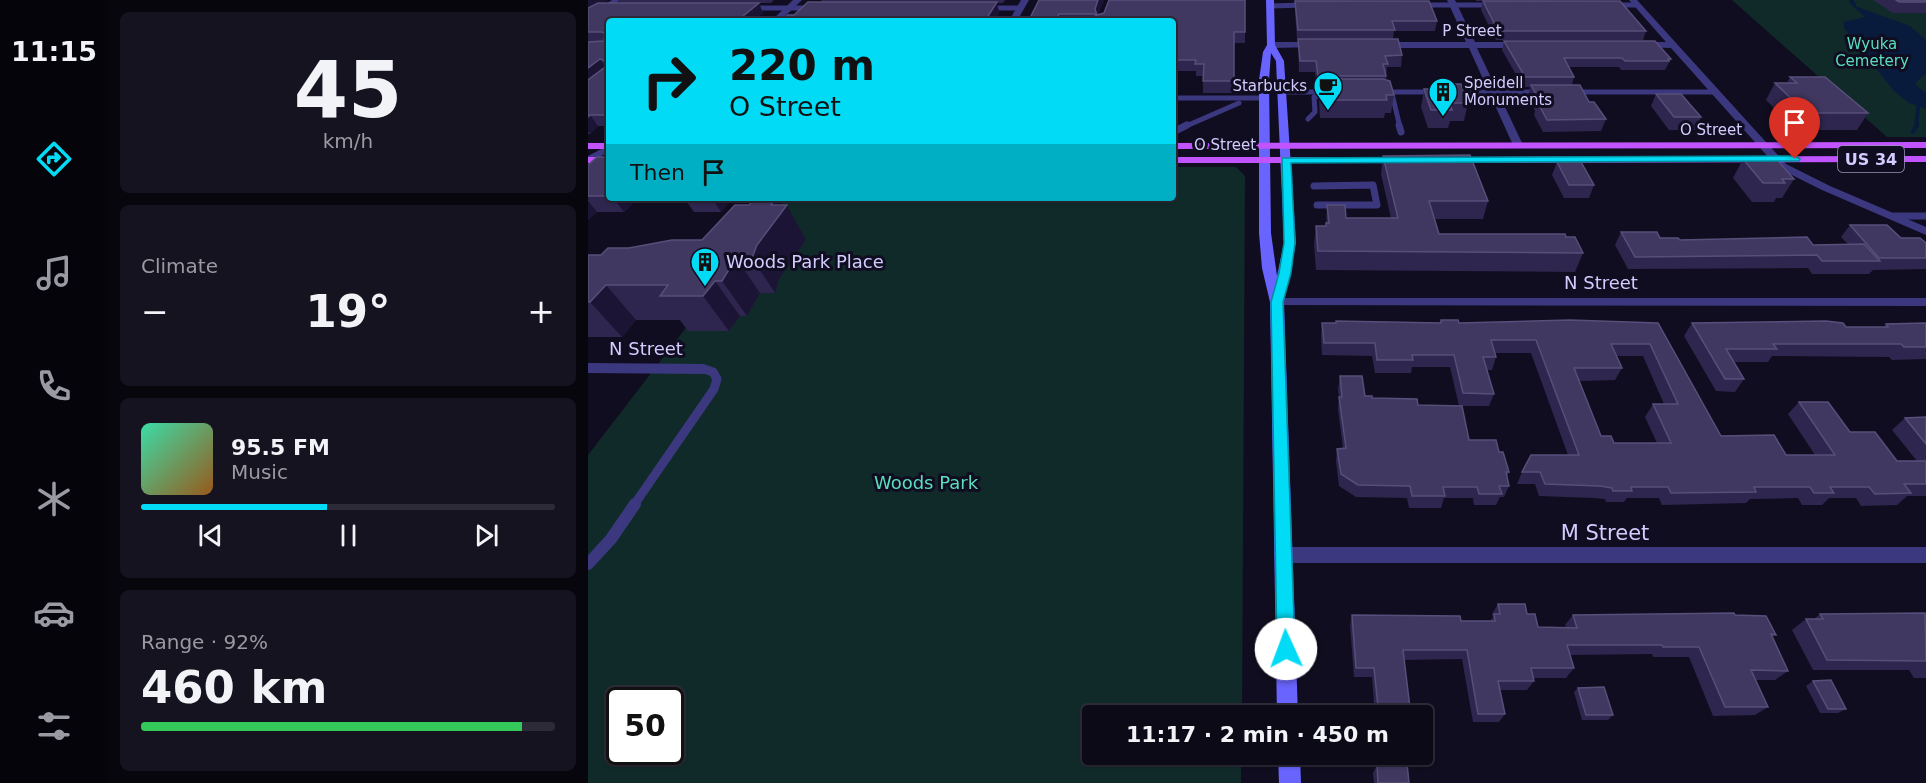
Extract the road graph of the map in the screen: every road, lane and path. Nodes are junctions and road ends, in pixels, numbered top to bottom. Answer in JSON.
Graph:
{"nodes":[{"id":1,"x":798,"y":0,"type":"edge"},
{"id":2,"x":1024,"y":0,"type":"edge"},
{"id":3,"x":1270,"y":3,"type":"edge"},
{"id":4,"x":1453,"y":3,"type":"edge"},
{"id":5,"x":1635,"y":3,"type":"edge"},
{"id":6,"x":617,"y":4,"type":"edge"},
{"id":7,"x":1317,"y":5,"type":"edge"},
{"id":8,"x":1407,"y":5,"type":"edge"},
{"id":9,"x":1501,"y":5,"type":"edge"},
{"id":10,"x":1602,"y":5,"type":"edge"},
{"id":11,"x":741,"y":8,"type":"edge"},
{"id":12,"x":789,"y":8,"type":"junction"},
{"id":13,"x":814,"y":8,"type":"edge"},
{"id":14,"x":985,"y":8,"type":"edge"},
{"id":15,"x":1020,"y":8,"type":"junction"},
{"id":16,"x":588,"y":18,"type":"edge"},
{"id":17,"x":778,"y":18,"type":"edge"},
{"id":18,"x":1015,"y":18,"type":"edge"},
{"id":19,"x":1271,"y":45,"type":"junction"},
{"id":20,"x":1328,"y":45,"type":"edge"},
{"id":21,"x":1363,"y":45,"type":"edge"},
{"id":22,"x":1472,"y":45,"type":"junction"},
{"id":23,"x":1533,"y":45,"type":"edge"},
{"id":24,"x":1635,"y":45,"type":"edge"},
{"id":25,"x":1673,"y":45,"type":"junction"},
{"id":26,"x":1283,"y":92,"type":"junction"},
{"id":27,"x":1494,"y":92,"type":"junction"},
{"id":28,"x":1551,"y":92,"type":"edge"},
{"id":29,"x":1562,"y":92,"type":"edge"},
{"id":30,"x":1716,"y":92,"type":"junction"},
{"id":31,"x":1176,"y":98,"type":"edge"},
{"id":32,"x":1264,"y":98,"type":"junction"},
{"id":33,"x":1239,"y":103,"type":"dead end"},
{"id":34,"x":1308,"y":119,"type":"dead end"},
{"id":35,"x":1177,"y":130,"type":"dead end"},
{"id":36,"x":1401,"y":132,"type":"dead end"},
{"id":37,"x":1518,"y":145,"type":"junction"},
{"id":38,"x":1762,"y":145,"type":"junction"},
{"id":39,"x":1926,"y":145,"type":"edge"},
{"id":40,"x":588,"y":146,"type":"edge"},
{"id":41,"x":1176,"y":146,"type":"edge"},
{"id":42,"x":1264,"y":146,"type":"junction"},
{"id":43,"x":1285,"y":146,"type":"junction"},
{"id":44,"x":606,"y":147,"type":"edge"},
{"id":45,"x":606,"y":149,"type":"edge"},
{"id":46,"x":1775,"y":159,"type":"junction"},
{"id":47,"x":1815,"y":159,"type":"junction"},
{"id":48,"x":1926,"y":159,"type":"edge"},
{"id":49,"x":588,"y":160,"type":"edge"},
{"id":50,"x":606,"y":160,"type":"edge"},
{"id":51,"x":1176,"y":160,"type":"edge"},
{"id":52,"x":1265,"y":160,"type":"junction"},
{"id":53,"x":1286,"y":160,"type":"junction"},
{"id":54,"x":1411,"y":160,"type":"edge"},
{"id":55,"x":1445,"y":160,"type":"edge"},
{"id":56,"x":606,"y":162,"type":"edge"},
{"id":57,"x":593,"y":172,"type":"edge"},
{"id":58,"x":1314,"y":186,"type":"dead end"},
{"id":59,"x":1317,"y":205,"type":"dead end"},
{"id":60,"x":1894,"y":216,"type":"junction"},
{"id":61,"x":1926,"y":216,"type":"edge"},
{"id":62,"x":1926,"y":231,"type":"edge"},
{"id":63,"x":1277,"y":302,"type":"junction"},
{"id":64,"x":1926,"y":302,"type":"edge"},
{"id":65,"x":588,"y":368,"type":"edge"},
{"id":66,"x":704,"y":369,"type":"joint"},
{"id":67,"x":1284,"y":555,"type":"junction"},
{"id":68,"x":1926,"y":555,"type":"edge"},
{"id":69,"x":588,"y":564,"type":"edge"},
{"id":70,"x":1288,"y":705,"type":"edge"},
{"id":71,"x":1289,"y":765,"type":"edge"},
{"id":72,"x":1290,"y":783,"type":"edge"}],
"edges":[{"from":1,"to":12,"type":"street"},
{"from":2,"to":15,"type":"street"},
{"from":3,"to":7,"type":"lane"},
{"from":3,"to":19,"type":"main road"},
{"from":4,"to":8,"type":"lane"},
{"from":4,"to":9,"type":"lane"},
{"from":4,"to":22,"type":"street"},
{"from":5,"to":10,"type":"lane"},
{"from":5,"to":25,"type":"street"},
{"from":6,"to":16,"type":"street"},
{"from":11,"to":12,"type":"lane"},
{"from":12,"to":13,"type":"lane"},
{"from":12,"to":17,"type":"street"},
{"from":14,"to":15,"type":"lane"},
{"from":15,"to":18,"type":"street"},
{"from":19,"to":20,"type":"street"},
{"from":19,"to":26,"type":"main road"},
{"from":19,"to":32,"type":"main road"},
{"from":21,"to":22,"type":"street","name":"P Street"},
{"from":22,"to":23,"type":"street","name":"P Street"},
{"from":22,"to":27,"type":"street"},
{"from":24,"to":25,"type":"street"},
{"from":25,"to":30,"type":"street"},
{"from":26,"to":34,"type":"lane"},
{"from":26,"to":43,"type":"main road"},
{"from":27,"to":28,"type":"lane"},
{"from":27,"to":36,"type":"lane"},
{"from":27,"to":37,"type":"street"},
{"from":29,"to":30,"type":"lane"},
{"from":30,"to":38,"type":"street"},
{"from":31,"to":32,"type":"lane"},
{"from":32,"to":42,"type":"main road"},
{"from":33,"to":35,"type":"lane"},
{"from":37,"to":38,"type":"main road","name":"O Street","number":"US 34"},
{"from":37,"to":43,"type":"main road","name":"O Street","number":"US 34"},
{"from":38,"to":39,"type":"main road","name":"O Street","number":"US 34"},
{"from":38,"to":46,"type":"street"},
{"from":40,"to":44,"type":"main road"},
{"from":41,"to":42,"type":"main road","name":"O Street","number":"US 34"},
{"from":42,"to":43,"type":"main road","name":"O Street","number":"US 34"},
{"from":42,"to":52,"type":"main road"},
{"from":43,"to":53,"type":"main road"},
{"from":45,"to":49,"type":"street"},
{"from":46,"to":47,"type":"main road","name":"O Street","number":"US 34"},
{"from":46,"to":55,"type":"main road","name":"O Street","number":"US 34"},
{"from":46,"to":60,"type":"street"},
{"from":47,"to":48,"type":"main road","name":"O Street","number":"US 34"},
{"from":47,"to":60,"type":"street"},
{"from":49,"to":50,"type":"main road"},
{"from":51,"to":52,"type":"main road","name":"O Street"},
{"from":52,"to":53,"type":"main road","name":"O Street"},
{"from":52,"to":63,"type":"main road"},
{"from":53,"to":54,"type":"main road","name":"O Street"},
{"from":53,"to":63,"type":"main road"},
{"from":56,"to":57,"type":"street"},
{"from":58,"to":59,"type":"lane"},
{"from":60,"to":61,"type":"lane"},
{"from":60,"to":62,"type":"street"},
{"from":63,"to":64,"type":"street","name":"N Street"},
{"from":63,"to":67,"type":"main road"},
{"from":65,"to":66,"type":"street","name":"N Street"},
{"from":66,"to":69,"type":"lane"},
{"from":67,"to":68,"type":"street","name":"M Street"},
{"from":67,"to":70,"type":"main road"},
{"from":71,"to":72,"type":"main road"}]}
